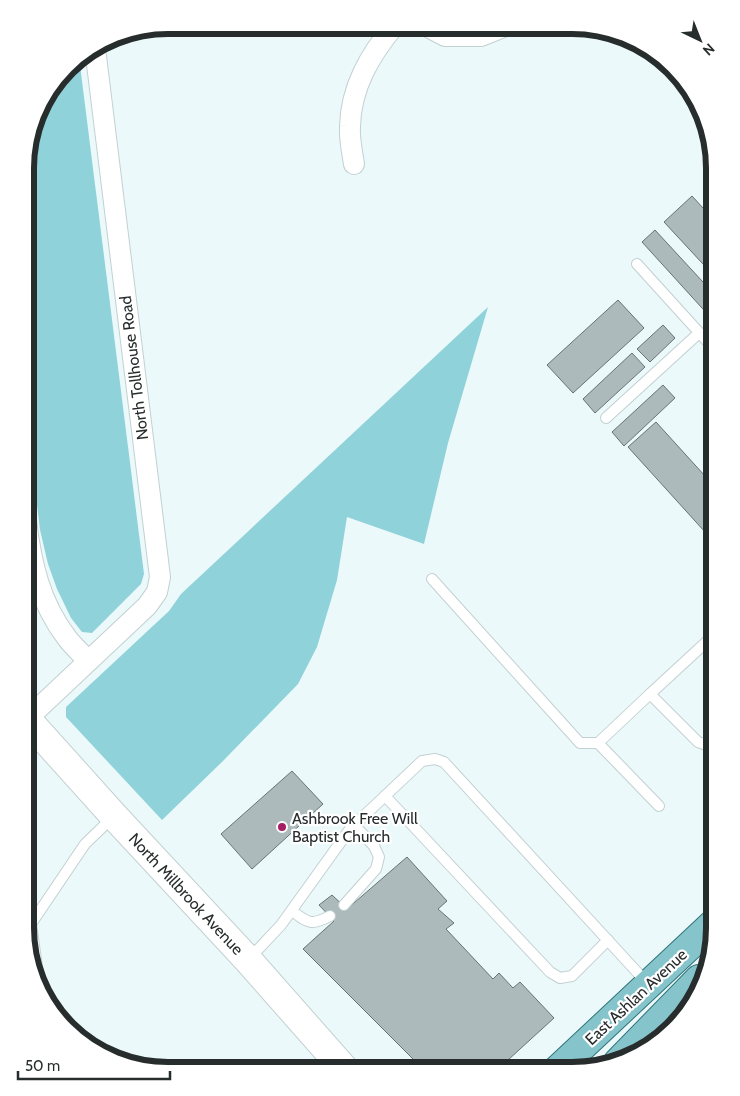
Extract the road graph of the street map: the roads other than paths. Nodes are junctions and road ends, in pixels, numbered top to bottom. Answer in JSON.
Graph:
{"nodes":[{"id":1,"x":389,"y":34,"type":"edge"},
{"id":2,"x":441,"y":34,"type":"edge"},
{"id":3,"x":486,"y":34,"type":"edge"},
{"id":4,"x":96,"y":55,"type":"edge"},
{"id":5,"x":354,"y":164,"type":"dead end"},
{"id":6,"x":637,"y":264,"type":"dead end"},
{"id":7,"x":699,"y":332,"type":"junction"},
{"id":8,"x":706,"y":340,"type":"edge"},
{"id":9,"x":606,"y":418,"type":"dead end"},
{"id":10,"x":34,"y":570,"type":"edge"},
{"id":11,"x":432,"y":579,"type":"dead end"},
{"id":12,"x":706,"y":642,"type":"edge"},
{"id":13,"x":88,"y":661,"type":"junction"},
{"id":14,"x":650,"y":694,"type":"junction"},
{"id":15,"x":34,"y":711,"type":"edge"},
{"id":16,"x":34,"y":727,"type":"edge"},
{"id":17,"x":598,"y":743,"type":"junction"},
{"id":18,"x":706,"y":745,"type":"edge"},
{"id":19,"x":385,"y":796,"type":"junction"},
{"id":20,"x":659,"y":806,"type":"dead end"},
{"id":21,"x":114,"y":816,"type":"junction"},
{"id":22,"x":354,"y":825,"type":"junction"},
{"id":23,"x":344,"y":905,"type":"dead end"},
{"id":24,"x":292,"y":912,"type":"junction"},
{"id":25,"x":330,"y":916,"type":"dead end"},
{"id":26,"x":34,"y":920,"type":"edge"},
{"id":27,"x":706,"y":930,"type":"edge"},
{"id":28,"x":608,"y":940,"type":"junction"},
{"id":29,"x":248,"y":960,"type":"junction"},
{"id":30,"x":649,"y":984,"type":"junction"},
{"id":31,"x":691,"y":989,"type":"edge"},
{"id":32,"x":633,"y":1047,"type":"edge"},
{"id":33,"x":339,"y":1062,"type":"edge"},
{"id":34,"x":566,"y":1062,"type":"edge"}],
"edges":[{"from":1,"to":5,"type":"street"},
{"from":2,"to":3,"type":"street"},
{"from":4,"to":13,"type":"street","name":"North Tollhouse Road"},
{"from":6,"to":7,"type":"lane"},
{"from":7,"to":8,"type":"lane"},
{"from":7,"to":9,"type":"lane"},
{"from":10,"to":13,"type":"street"},
{"from":11,"to":17,"type":"lane"},
{"from":12,"to":14,"type":"lane"},
{"from":13,"to":15,"type":"street","name":"North Tollhouse Road"},
{"from":14,"to":17,"type":"lane"},
{"from":14,"to":18,"type":"lane"},
{"from":16,"to":21,"type":"street","name":"North Millbrook Avenue"},
{"from":17,"to":20,"type":"lane"},
{"from":19,"to":22,"type":"lane"},
{"from":19,"to":28,"type":"lane"},
{"from":19,"to":28,"type":"lane"},
{"from":21,"to":26,"type":"lane"},
{"from":21,"to":29,"type":"street","name":"North Millbrook Avenue"},
{"from":22,"to":23,"type":"lane"},
{"from":22,"to":24,"type":"lane"},
{"from":24,"to":25,"type":"lane"},
{"from":24,"to":29,"type":"lane"},
{"from":27,"to":30,"type":"main road","name":"East Ashlan Avenue"},
{"from":28,"to":30,"type":"lane"},
{"from":29,"to":33,"type":"street","name":"North Millbrook Avenue"},
{"from":30,"to":34,"type":"main road","name":"East Ashlan Avenue"},
{"from":31,"to":32,"type":"main road","name":"East Ashlan Avenue"}]}
